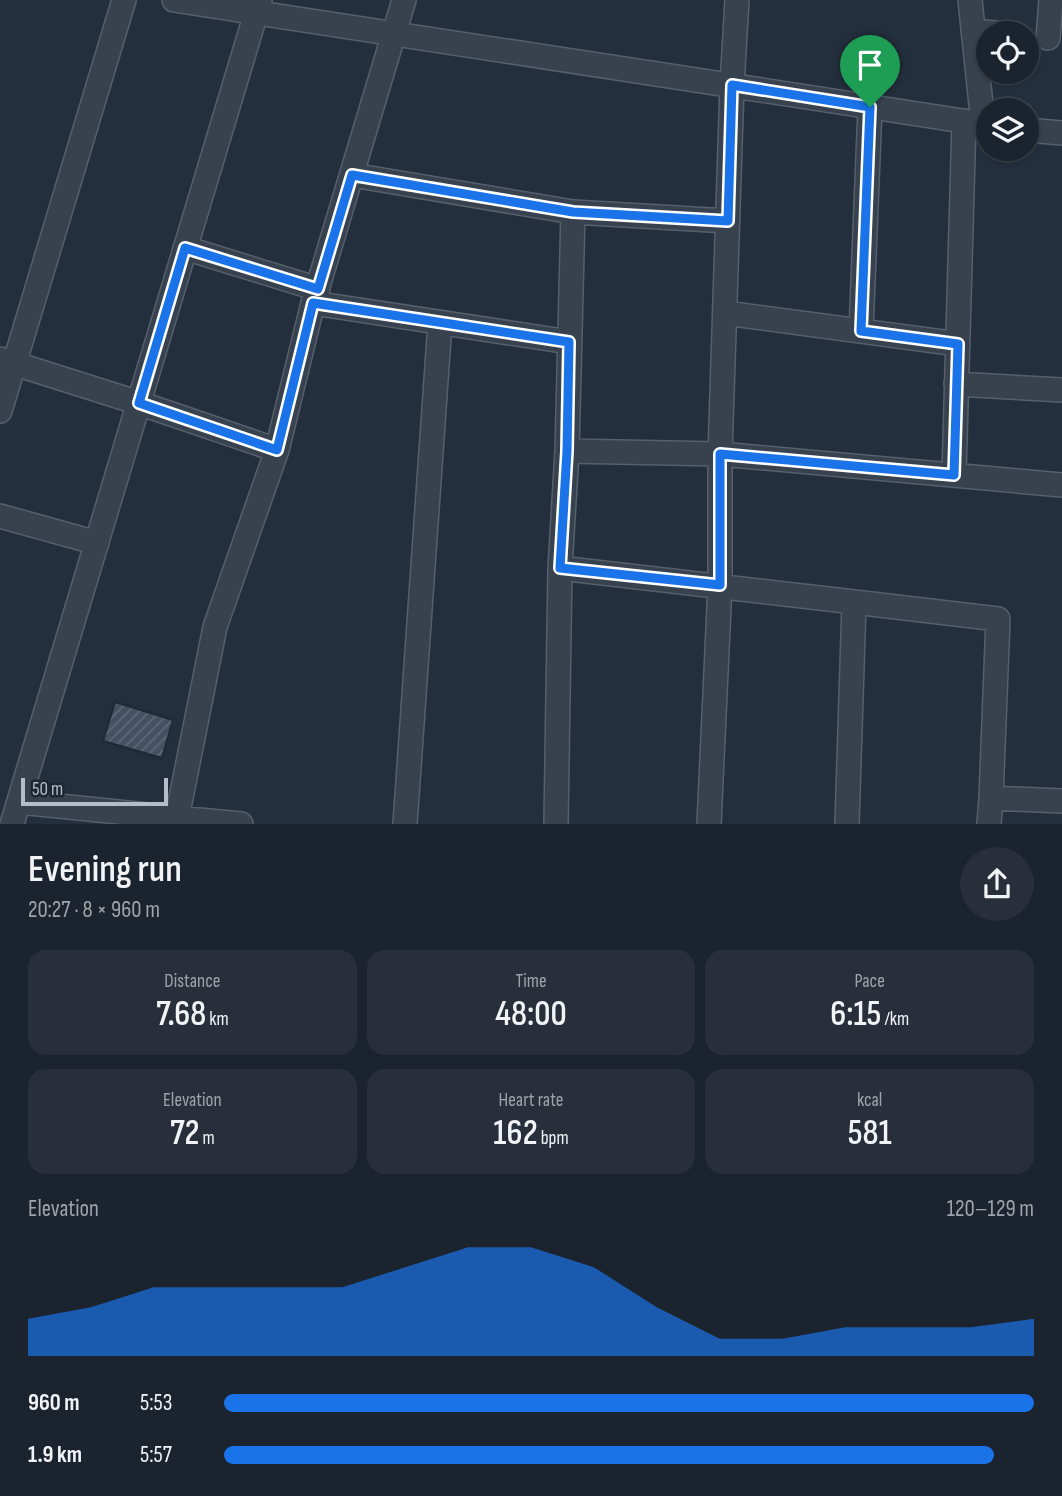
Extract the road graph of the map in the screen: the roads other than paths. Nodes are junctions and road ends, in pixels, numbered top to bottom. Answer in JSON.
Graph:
{"nodes":[{"id":1,"x":124,"y":0,"type":"edge"},
{"id":2,"x":174,"y":0,"type":"edge"},
{"id":3,"x":404,"y":0,"type":"edge"},
{"id":4,"x":970,"y":0,"type":"edge"},
{"id":5,"x":1051,"y":0,"type":"edge"},
{"id":6,"x":731,"y":3,"type":"edge"},
{"id":7,"x":258,"y":6,"type":"edge"},
{"id":8,"x":980,"y":21,"type":"edge"},
{"id":9,"x":395,"y":34,"type":"junction"},
{"id":10,"x":1046,"y":38,"type":"edge"},
{"id":11,"x":732,"y":85,"type":"junction"},
{"id":12,"x":870,"y":107,"type":"junction"},
{"id":13,"x":976,"y":123,"type":"edge"},
{"id":14,"x":1039,"y":131,"type":"edge"},
{"id":15,"x":1062,"y":133,"type":"edge"},
{"id":16,"x":976,"y":155,"type":"edge"},
{"id":17,"x":352,"y":175,"type":"junction"},
{"id":18,"x":573,"y":212,"type":"junction"},
{"id":19,"x":728,"y":221,"type":"junction"},
{"id":20,"x":185,"y":248,"type":"junction"},
{"id":21,"x":315,"y":296,"type":"junction"},
{"id":22,"x":725,"y":313,"type":"junction"},
{"id":23,"x":440,"y":323,"type":"junction"},
{"id":24,"x":861,"y":331,"type":"junction"},
{"id":25,"x":569,"y":342,"type":"junction"},
{"id":26,"x":958,"y":344,"type":"junction"},
{"id":27,"x":7,"y":361,"type":"edge"},
{"id":28,"x":956,"y":384,"type":"junction"},
{"id":29,"x":1062,"y":390,"type":"edge"},
{"id":30,"x":139,"y":403,"type":"junction"},
{"id":31,"x":0,"y":411,"type":"edge"},
{"id":32,"x":277,"y":450,"type":"junction"},
{"id":33,"x":567,"y":451,"type":"junction"},
{"id":34,"x":720,"y":454,"type":"junction"},
{"id":35,"x":954,"y":475,"type":"junction"},
{"id":36,"x":1062,"y":485,"type":"edge"},
{"id":37,"x":0,"y":516,"type":"edge"},
{"id":38,"x":97,"y":543,"type":"junction"},
{"id":39,"x":560,"y":568,"type":"junction"},
{"id":40,"x":720,"y":585,"type":"junction"},
{"id":41,"x":854,"y":603,"type":"junction"},
{"id":42,"x":991,"y":798,"type":"junction"},
{"id":43,"x":1062,"y":801,"type":"edge"},
{"id":44,"x":19,"y":802,"type":"junction"},
{"id":45,"x":177,"y":818,"type":"junction"},
{"id":46,"x":12,"y":824,"type":"edge"},
{"id":47,"x":240,"y":824,"type":"edge"},
{"id":48,"x":405,"y":824,"type":"edge"},
{"id":49,"x":556,"y":824,"type":"edge"},
{"id":50,"x":709,"y":824,"type":"edge"},
{"id":51,"x":847,"y":824,"type":"edge"},
{"id":52,"x":989,"y":824,"type":"edge"}],
"edges":[{"from":1,"to":27,"type":"street"},
{"from":2,"to":7,"type":"street"},
{"from":3,"to":9,"type":"street"},
{"from":4,"to":8,"type":"street"},
{"from":5,"to":10,"type":"street"},
{"from":6,"to":11,"type":"street"},
{"from":7,"to":9,"type":"street"},
{"from":7,"to":20,"type":"street"},
{"from":9,"to":11,"type":"street"},
{"from":9,"to":17,"type":"street"},
{"from":11,"to":12,"type":"street"},
{"from":11,"to":19,"type":"street"},
{"from":12,"to":13,"type":"street"},
{"from":12,"to":24,"type":"street"},
{"from":14,"to":15,"type":"street"},
{"from":16,"to":26,"type":"street"},
{"from":17,"to":18,"type":"street"},
{"from":17,"to":21,"type":"street"},
{"from":18,"to":19,"type":"street"},
{"from":18,"to":25,"type":"street"},
{"from":19,"to":22,"type":"street"},
{"from":20,"to":21,"type":"street"},
{"from":20,"to":30,"type":"street"},
{"from":21,"to":23,"type":"street"},
{"from":21,"to":32,"type":"street"},
{"from":22,"to":24,"type":"street"},
{"from":22,"to":34,"type":"street"},
{"from":23,"to":25,"type":"street"},
{"from":23,"to":48,"type":"street"},
{"from":24,"to":26,"type":"street"},
{"from":25,"to":33,"type":"street"},
{"from":26,"to":28,"type":"street"},
{"from":27,"to":30,"type":"street"},
{"from":27,"to":31,"type":"street"},
{"from":28,"to":29,"type":"street"},
{"from":28,"to":35,"type":"street"},
{"from":30,"to":32,"type":"street"},
{"from":30,"to":38,"type":"street"},
{"from":32,"to":45,"type":"street"},
{"from":33,"to":34,"type":"street"},
{"from":33,"to":39,"type":"street"},
{"from":34,"to":35,"type":"street"},
{"from":34,"to":40,"type":"street"},
{"from":35,"to":36,"type":"street"},
{"from":37,"to":38,"type":"street"},
{"from":38,"to":44,"type":"street"},
{"from":39,"to":40,"type":"street"},
{"from":39,"to":49,"type":"street"},
{"from":40,"to":41,"type":"street"},
{"from":40,"to":50,"type":"street"},
{"from":41,"to":42,"type":"street"},
{"from":41,"to":51,"type":"street"},
{"from":42,"to":43,"type":"street"},
{"from":42,"to":52,"type":"street"},
{"from":44,"to":45,"type":"street"},
{"from":44,"to":46,"type":"street"},
{"from":45,"to":47,"type":"street"}]}
